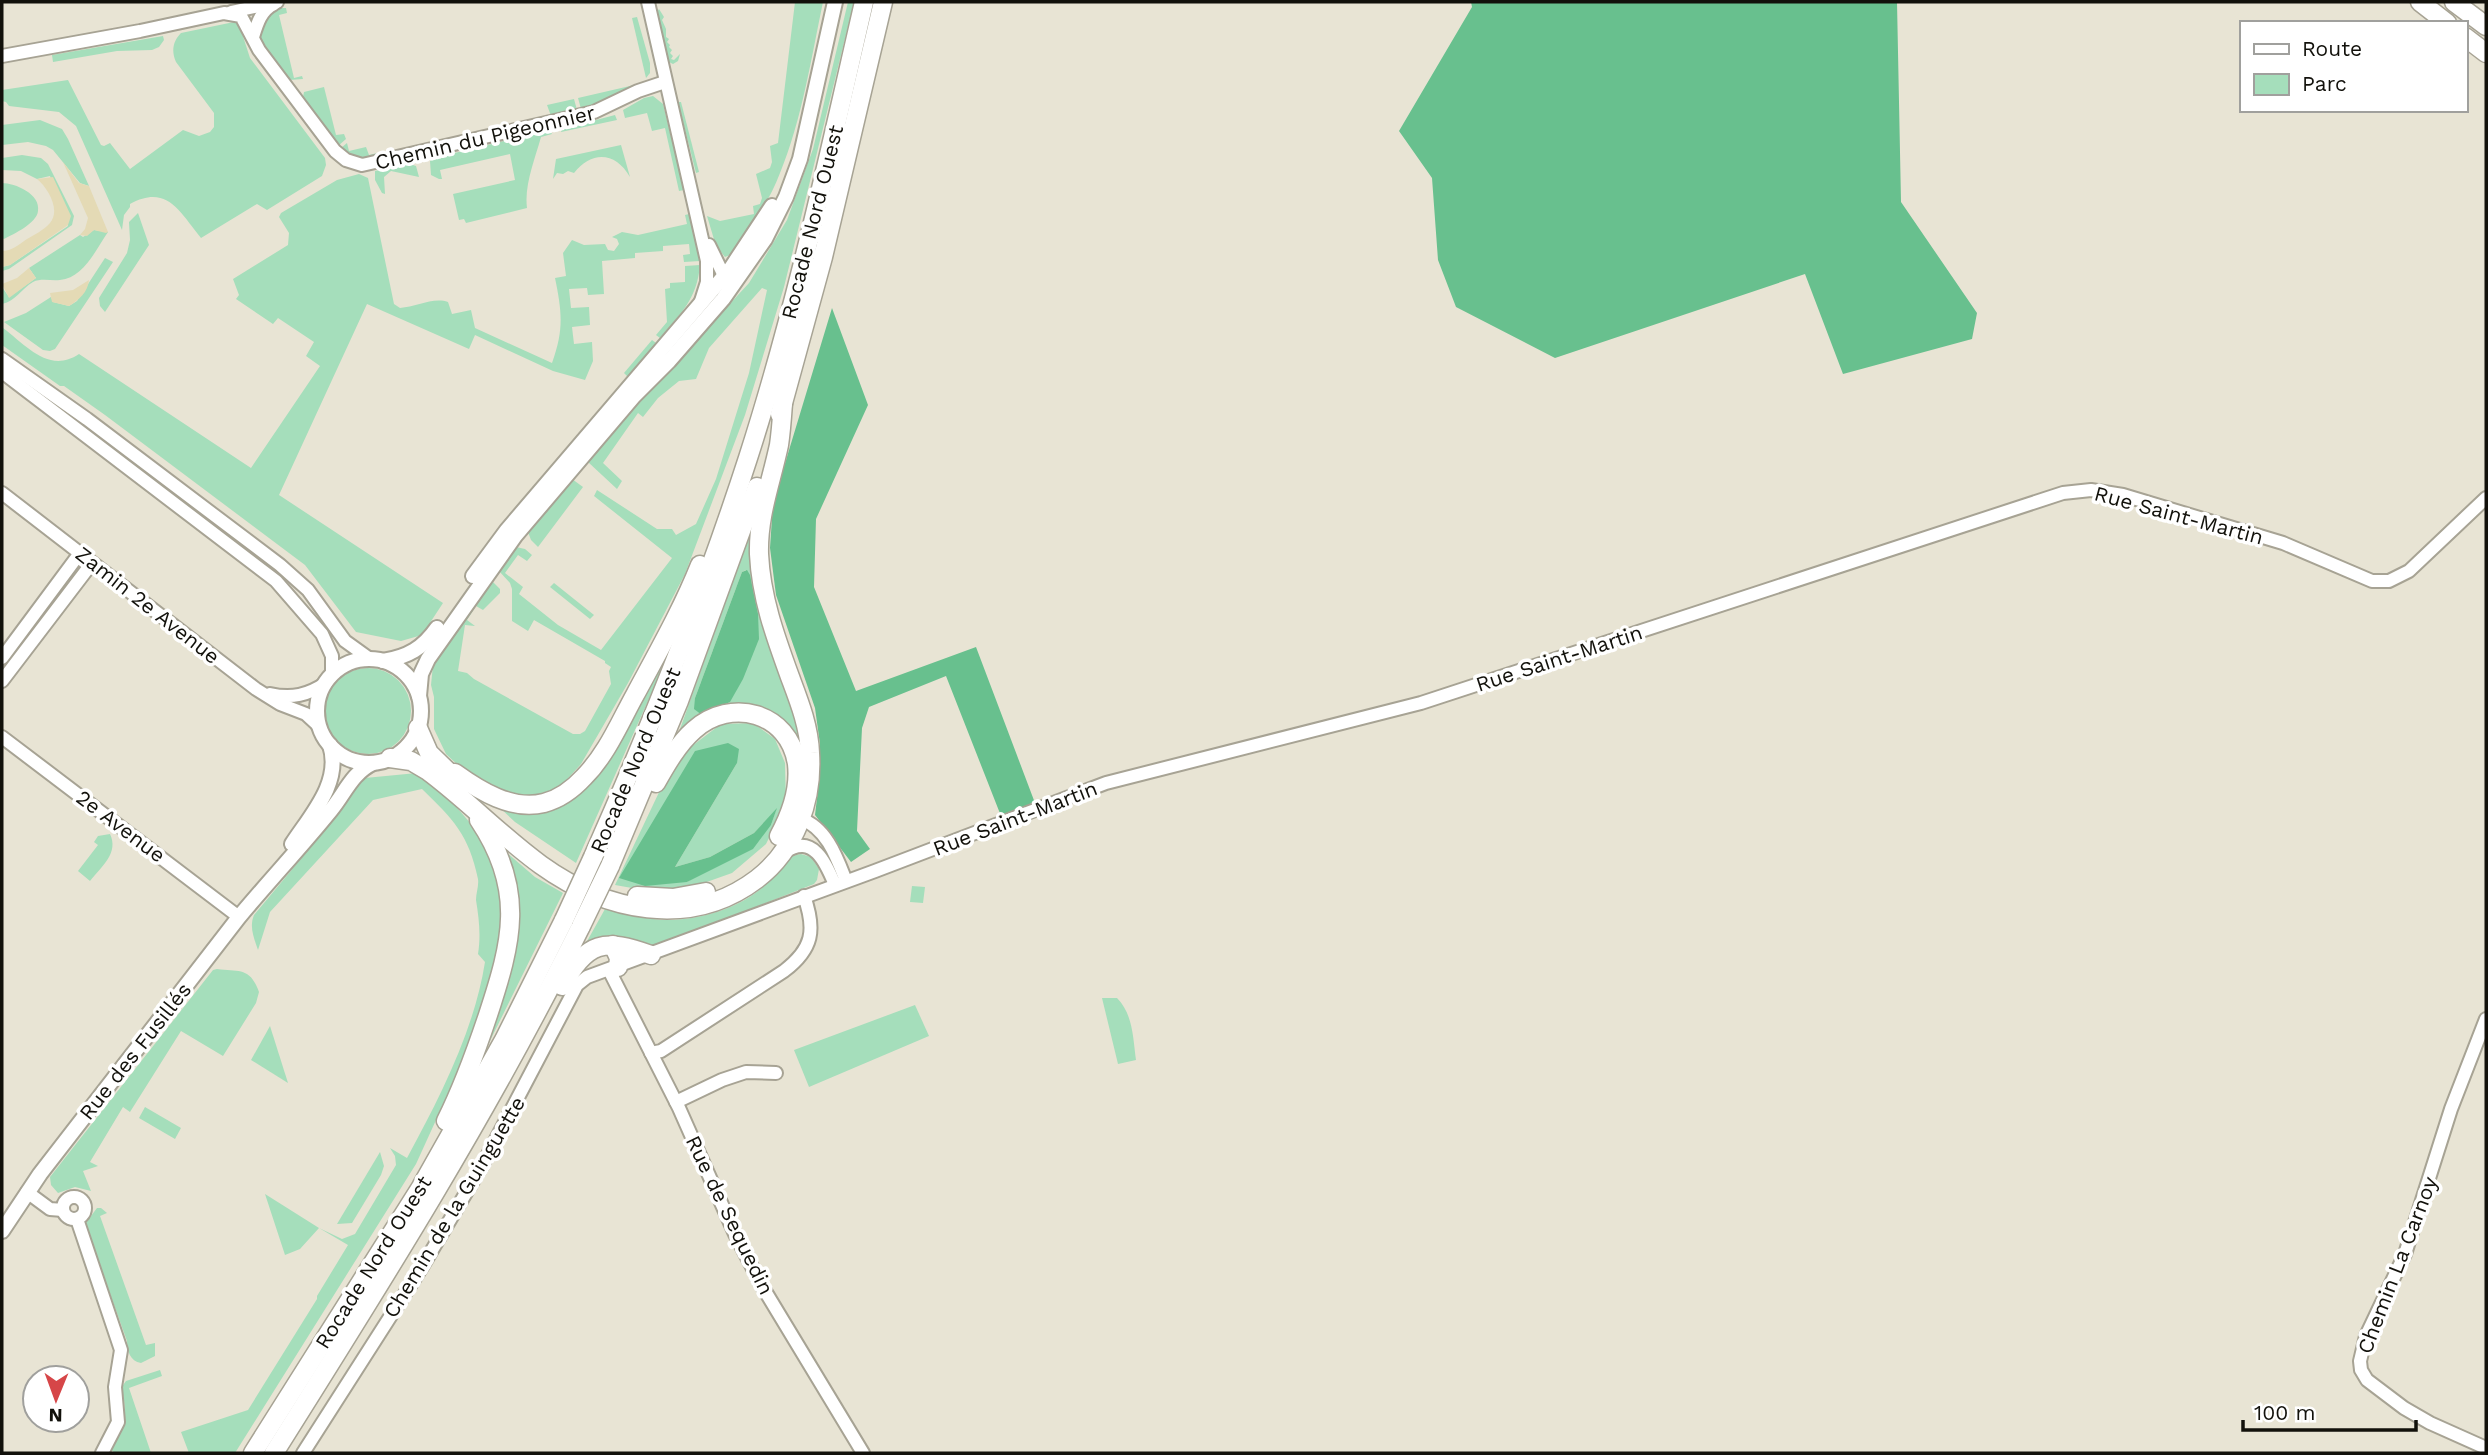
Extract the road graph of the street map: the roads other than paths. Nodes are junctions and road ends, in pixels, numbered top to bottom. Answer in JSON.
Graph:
{"nodes":[{"id":1,"x":277,"y":2,"type":"edge"},
{"id":2,"x":640,"y":2,"type":"edge"},
{"id":3,"x":648,"y":2,"type":"edge"},
{"id":4,"x":835,"y":2,"type":"edge"},
{"id":5,"x":864,"y":2,"type":"edge"},
{"id":6,"x":883,"y":2,"type":"edge"},
{"id":7,"x":2420,"y":2,"type":"edge"},
{"id":8,"x":2454,"y":2,"type":"edge"},
{"id":9,"x":224,"y":13,"type":"junction"},
{"id":10,"x":2444,"y":21,"type":"edge"},
{"id":11,"x":2486,"y":26,"type":"edge"},
{"id":12,"x":253,"y":37,"type":"junction"},
{"id":13,"x":2467,"y":39,"type":"edge"},
{"id":14,"x":2486,"y":53,"type":"edge"},
{"id":15,"x":2,"y":56,"type":"edge"},
{"id":16,"x":660,"y":60,"type":"junction"},
{"id":17,"x":665,"y":82,"type":"junction"},
{"id":18,"x":812,"y":104,"type":"junction"},
{"id":19,"x":699,"y":219,"type":"junction"},
{"id":20,"x":725,"y":274,"type":"junction"},
{"id":21,"x":723,"y":299,"type":"junction"},
{"id":22,"x":699,"y":304,"type":"junction"},
{"id":23,"x":2,"y":359,"type":"edge"},
{"id":24,"x":2,"y":372,"type":"edge"},
{"id":25,"x":783,"y":403,"type":"junction"},
{"id":26,"x":748,"y":456,"type":"junction"},
{"id":27,"x":2,"y":493,"type":"edge"},
{"id":28,"x":2486,"y":498,"type":"edge"},
{"id":29,"x":80,"y":553,"type":"junction"},
{"id":30,"x":92,"y":563,"type":"junction"},
{"id":31,"x":2,"y":658,"type":"edge"},
{"id":32,"x":377,"y":660,"type":"junction"},
{"id":33,"x":329,"y":679,"type":"junction"},
{"id":34,"x":2,"y":681,"type":"edge"},
{"id":35,"x":256,"y":689,"type":"junction"},
{"id":36,"x":419,"y":696,"type":"junction"},
{"id":37,"x":319,"y":726,"type":"junction"},
{"id":38,"x":418,"y":728,"type":"junction"},
{"id":39,"x":2,"y":737,"type":"edge"},
{"id":40,"x":330,"y":745,"type":"junction"},
{"id":41,"x":382,"y":760,"type":"junction"},
{"id":42,"x":438,"y":761,"type":"junction"},
{"id":43,"x":471,"y":808,"type":"junction"},
{"id":44,"x":801,"y":819,"type":"junction"},
{"id":45,"x":780,"y":835,"type":"junction"},
{"id":46,"x":781,"y":854,"type":"junction"},
{"id":47,"x":610,"y":866,"type":"junction"},
{"id":48,"x":273,"y":876,"type":"junction"},
{"id":49,"x":840,"y":883,"type":"junction"},
{"id":50,"x":804,"y":896,"type":"junction"},
{"id":51,"x":239,"y":917,"type":"junction"},
{"id":52,"x":572,"y":923,"type":"junction"},
{"id":53,"x":612,"y":945,"type":"junction"},
{"id":54,"x":650,"y":955,"type":"junction"},
{"id":55,"x":613,"y":969,"type":"junction"},
{"id":56,"x":2486,"y":1018,"type":"edge"},
{"id":57,"x":651,"y":1053,"type":"junction"},
{"id":58,"x":776,"y":1073,"type":"dead end"},
{"id":59,"x":676,"y":1102,"type":"junction"},
{"id":60,"x":444,"y":1181,"type":"junction"},
{"id":61,"x":421,"y":1187,"type":"junction"},
{"id":62,"x":27,"y":1192,"type":"junction"},
{"id":63,"x":63,"y":1210,"type":"junction"},
{"id":64,"x":77,"y":1219,"type":"junction"},
{"id":65,"x":2,"y":1231,"type":"edge"},
{"id":66,"x":2486,"y":1448,"type":"edge"},
{"id":67,"x":102,"y":1453,"type":"edge"},
{"id":68,"x":253,"y":1453,"type":"edge"},
{"id":69,"x":274,"y":1453,"type":"edge"},
{"id":70,"x":303,"y":1453,"type":"edge"},
{"id":71,"x":863,"y":1453,"type":"edge"}],
"edges":[{"from":1,"to":9,"type":"street"},
{"from":1,"to":12,"type":"street"},
{"from":2,"to":16,"type":"street"},
{"from":3,"to":16,"type":"street"},
{"from":4,"to":18,"type":"main road"},
{"from":5,"to":26,"type":"highway","name":"Rocade Nord Ouest"},
{"from":6,"to":25,"type":"highway","name":"Rocade Nord Ouest"},
{"from":7,"to":10,"type":"highway"},
{"from":8,"to":11,"type":"highway"},
{"from":9,"to":12,"type":"street","name":"Chemin du Pigeonnier"},
{"from":9,"to":15,"type":"street"},
{"from":12,"to":17,"type":"street","name":"Chemin du Pigeonnier"},
{"from":13,"to":14,"type":"highway"},
{"from":16,"to":17,"type":"street"},
{"from":17,"to":19,"type":"street"},
{"from":18,"to":20,"type":"main road"},
{"from":18,"to":21,"type":"main road"},
{"from":19,"to":20,"type":"street"},
{"from":19,"to":22,"type":"street"},
{"from":20,"to":21,"type":"street"},
{"from":20,"to":22,"type":"main road"},
{"from":21,"to":36,"type":"main road"},
{"from":22,"to":32,"type":"main road"},
{"from":23,"to":32,"type":"street"},
{"from":24,"to":33,"type":"street"},
{"from":25,"to":44,"type":"highway"},
{"from":25,"to":47,"type":"highway","name":"Rocade Nord Ouest"},
{"from":26,"to":42,"type":"highway"},
{"from":26,"to":52,"type":"highway","name":"Rocade Nord Ouest","bridge":true},
{"from":27,"to":29,"type":"street","name":"Zamin 2e Avenue"},
{"from":28,"to":49,"type":"street","name":"Rue Saint-Martin"},
{"from":29,"to":30,"type":"street","name":"Zamin 2e Avenue"},
{"from":29,"to":31,"type":"street"},
{"from":30,"to":34,"type":"street"},
{"from":30,"to":35,"type":"street","name":"Zamin 2e Avenue"},
{"from":32,"to":33,"type":"main road"},
{"from":32,"to":36,"type":"main road"},
{"from":33,"to":35,"type":"street","name":"Zamin 2e Avenue"},
{"from":33,"to":37,"type":"main road"},
{"from":35,"to":37,"type":"street","name":"Zamin 2e Avenue"},
{"from":36,"to":38,"type":"main road"},
{"from":37,"to":40,"type":"main road"},
{"from":38,"to":41,"type":"main road"},
{"from":38,"to":42,"type":"highway"},
{"from":39,"to":51,"type":"street","name":"2e Avenue"},
{"from":40,"to":41,"type":"main road"},
{"from":40,"to":48,"type":"main road"},
{"from":41,"to":43,"type":"highway"},
{"from":41,"to":48,"type":"main road"},
{"from":42,"to":45,"type":"highway"},
{"from":43,"to":46,"type":"highway"},
{"from":43,"to":61,"type":"highway"},
{"from":44,"to":45,"type":"highway"},
{"from":44,"to":46,"type":"highway"},
{"from":44,"to":49,"type":"street"},
{"from":45,"to":47,"type":"highway"},
{"from":46,"to":49,"type":"street"},
{"from":47,"to":52,"type":"highway","name":"Rocade Nord Ouest","bridge":true},
{"from":48,"to":51,"type":"main road","name":"Rue des Fusillés"},
{"from":49,"to":50,"type":"street","name":"Rue Saint-Martin"},
{"from":50,"to":54,"type":"street","name":"Rue Saint-Martin"},
{"from":50,"to":57,"type":"street"},
{"from":51,"to":62,"type":"main road","name":"Rue des Fusillés"},
{"from":52,"to":60,"type":"highway","name":"Rocade Nord Ouest"},
{"from":52,"to":61,"type":"highway","name":"Rocade Nord Ouest"},
{"from":53,"to":54,"type":"highway"},
{"from":53,"to":55,"type":"highway"},
{"from":53,"to":60,"type":"highway"},
{"from":54,"to":55,"type":"street","name":"Rue Saint-Martin"},
{"from":55,"to":57,"type":"street","name":"Rue de Sequedin"},
{"from":55,"to":70,"type":"street","name":"Chemin de la Guinguette"},
{"from":56,"to":66,"type":"street","name":"Chemin La Carnoy"},
{"from":57,"to":59,"type":"street","name":"Rue de Sequedin"},
{"from":58,"to":59,"type":"street"},
{"from":59,"to":71,"type":"street","name":"Rue de Sequedin"},
{"from":60,"to":69,"type":"highway","name":"Rocade Nord Ouest"},
{"from":61,"to":68,"type":"highway","name":"Rocade Nord Ouest"},
{"from":62,"to":63,"type":"street"},
{"from":62,"to":65,"type":"main road","name":"Rue des Fusillés"},
{"from":63,"to":64,"type":"street"},
{"from":63,"to":64,"type":"street"},
{"from":64,"to":67,"type":"street"}]}
